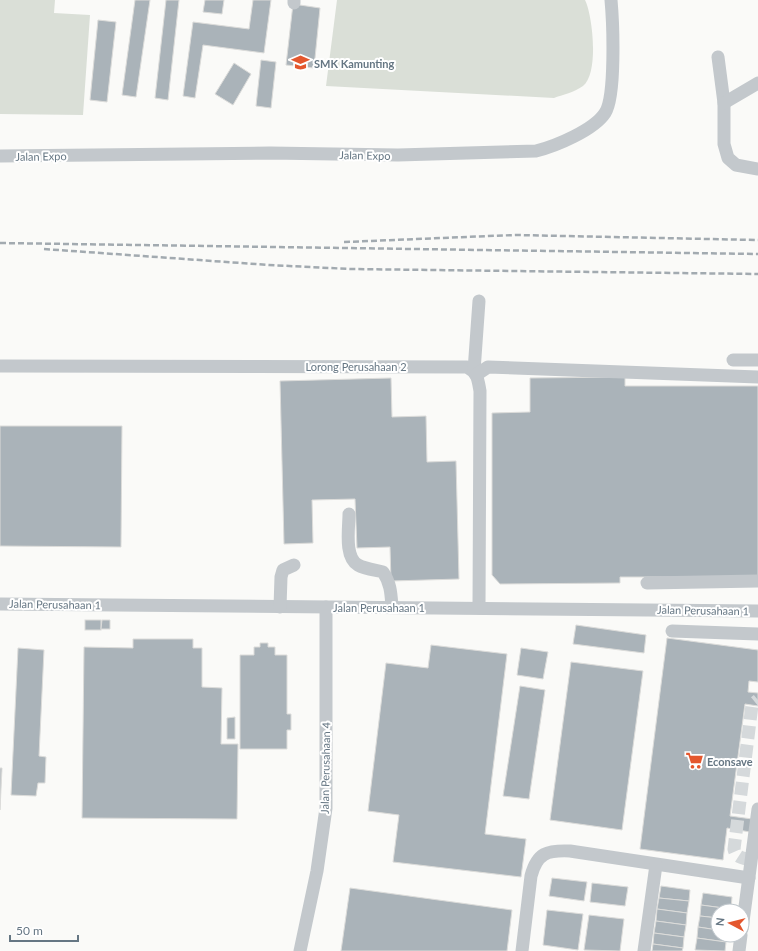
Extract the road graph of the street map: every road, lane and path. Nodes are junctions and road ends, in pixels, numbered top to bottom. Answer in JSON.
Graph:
{"nodes":[{"id":1,"x":611,"y":0,"type":"edge"},
{"id":2,"x":718,"y":57,"type":"dead end"},
{"id":3,"x":758,"y":83,"type":"edge"},
{"id":4,"x":724,"y":103,"type":"junction"},
{"id":5,"x":0,"y":156,"type":"edge"},
{"id":6,"x":758,"y":169,"type":"edge"},
{"id":7,"x":479,"y":301,"type":"dead end"},
{"id":8,"x":733,"y":360,"type":"dead end"},
{"id":9,"x":758,"y":360,"type":"edge"},
{"id":10,"x":0,"y":366,"type":"edge"},
{"id":11,"x":475,"y":373,"type":"junction"},
{"id":12,"x":758,"y":377,"type":"edge"},
{"id":13,"x":349,"y":514,"type":"dead end"},
{"id":14,"x":294,"y":565,"type":"dead end"},
{"id":15,"x":758,"y":581,"type":"edge"},
{"id":16,"x":647,"y":583,"type":"dead end"},
{"id":17,"x":0,"y":604,"type":"edge"},
{"id":18,"x":280,"y":607,"type":"junction"},
{"id":19,"x":326,"y":607,"type":"junction"},
{"id":20,"x":392,"y":607,"type":"junction"},
{"id":21,"x":479,"y":608,"type":"junction"},
{"id":22,"x":758,"y":611,"type":"edge"},
{"id":23,"x":672,"y":631,"type":"dead end"},
{"id":24,"x":758,"y":634,"type":"edge"},
{"id":25,"x":758,"y":809,"type":"edge"},
{"id":26,"x":656,"y":864,"type":"junction"},
{"id":27,"x":749,"y":878,"type":"junction"},
{"id":28,"x":746,"y":903,"type":"edge"},
{"id":29,"x":300,"y":951,"type":"edge"},
{"id":30,"x":522,"y":951,"type":"edge"},
{"id":31,"x":644,"y":951,"type":"edge"}],
"edges":[{"from":1,"to":5,"type":"street","name":"Jalan Expo"},
{"from":2,"to":4,"type":"street"},
{"from":3,"to":4,"type":"street"},
{"from":4,"to":6,"type":"street"},
{"from":7,"to":11,"type":"street"},
{"from":8,"to":9,"type":"street"},
{"from":10,"to":11,"type":"street","name":"Lorong Perusahaan 2"},
{"from":11,"to":12,"type":"street"},
{"from":11,"to":21,"type":"street"},
{"from":13,"to":20,"type":"street"},
{"from":14,"to":18,"type":"street"},
{"from":15,"to":16,"type":"street"},
{"from":17,"to":18,"type":"street","name":"Jalan Perusahaan 1"},
{"from":18,"to":19,"type":"street","name":"Jalan Perusahaan 1"},
{"from":19,"to":20,"type":"street","name":"Jalan Perusahaan 1"},
{"from":19,"to":29,"type":"street","name":"Jalan Perusahaan 4"},
{"from":20,"to":21,"type":"street","name":"Jalan Perusahaan 1"},
{"from":21,"to":22,"type":"street","name":"Jalan Perusahaan 1"},
{"from":23,"to":24,"type":"street"},
{"from":25,"to":27,"type":"street"},
{"from":26,"to":27,"type":"street"},
{"from":26,"to":30,"type":"street"},
{"from":26,"to":31,"type":"street"},
{"from":27,"to":28,"type":"street"}]}
